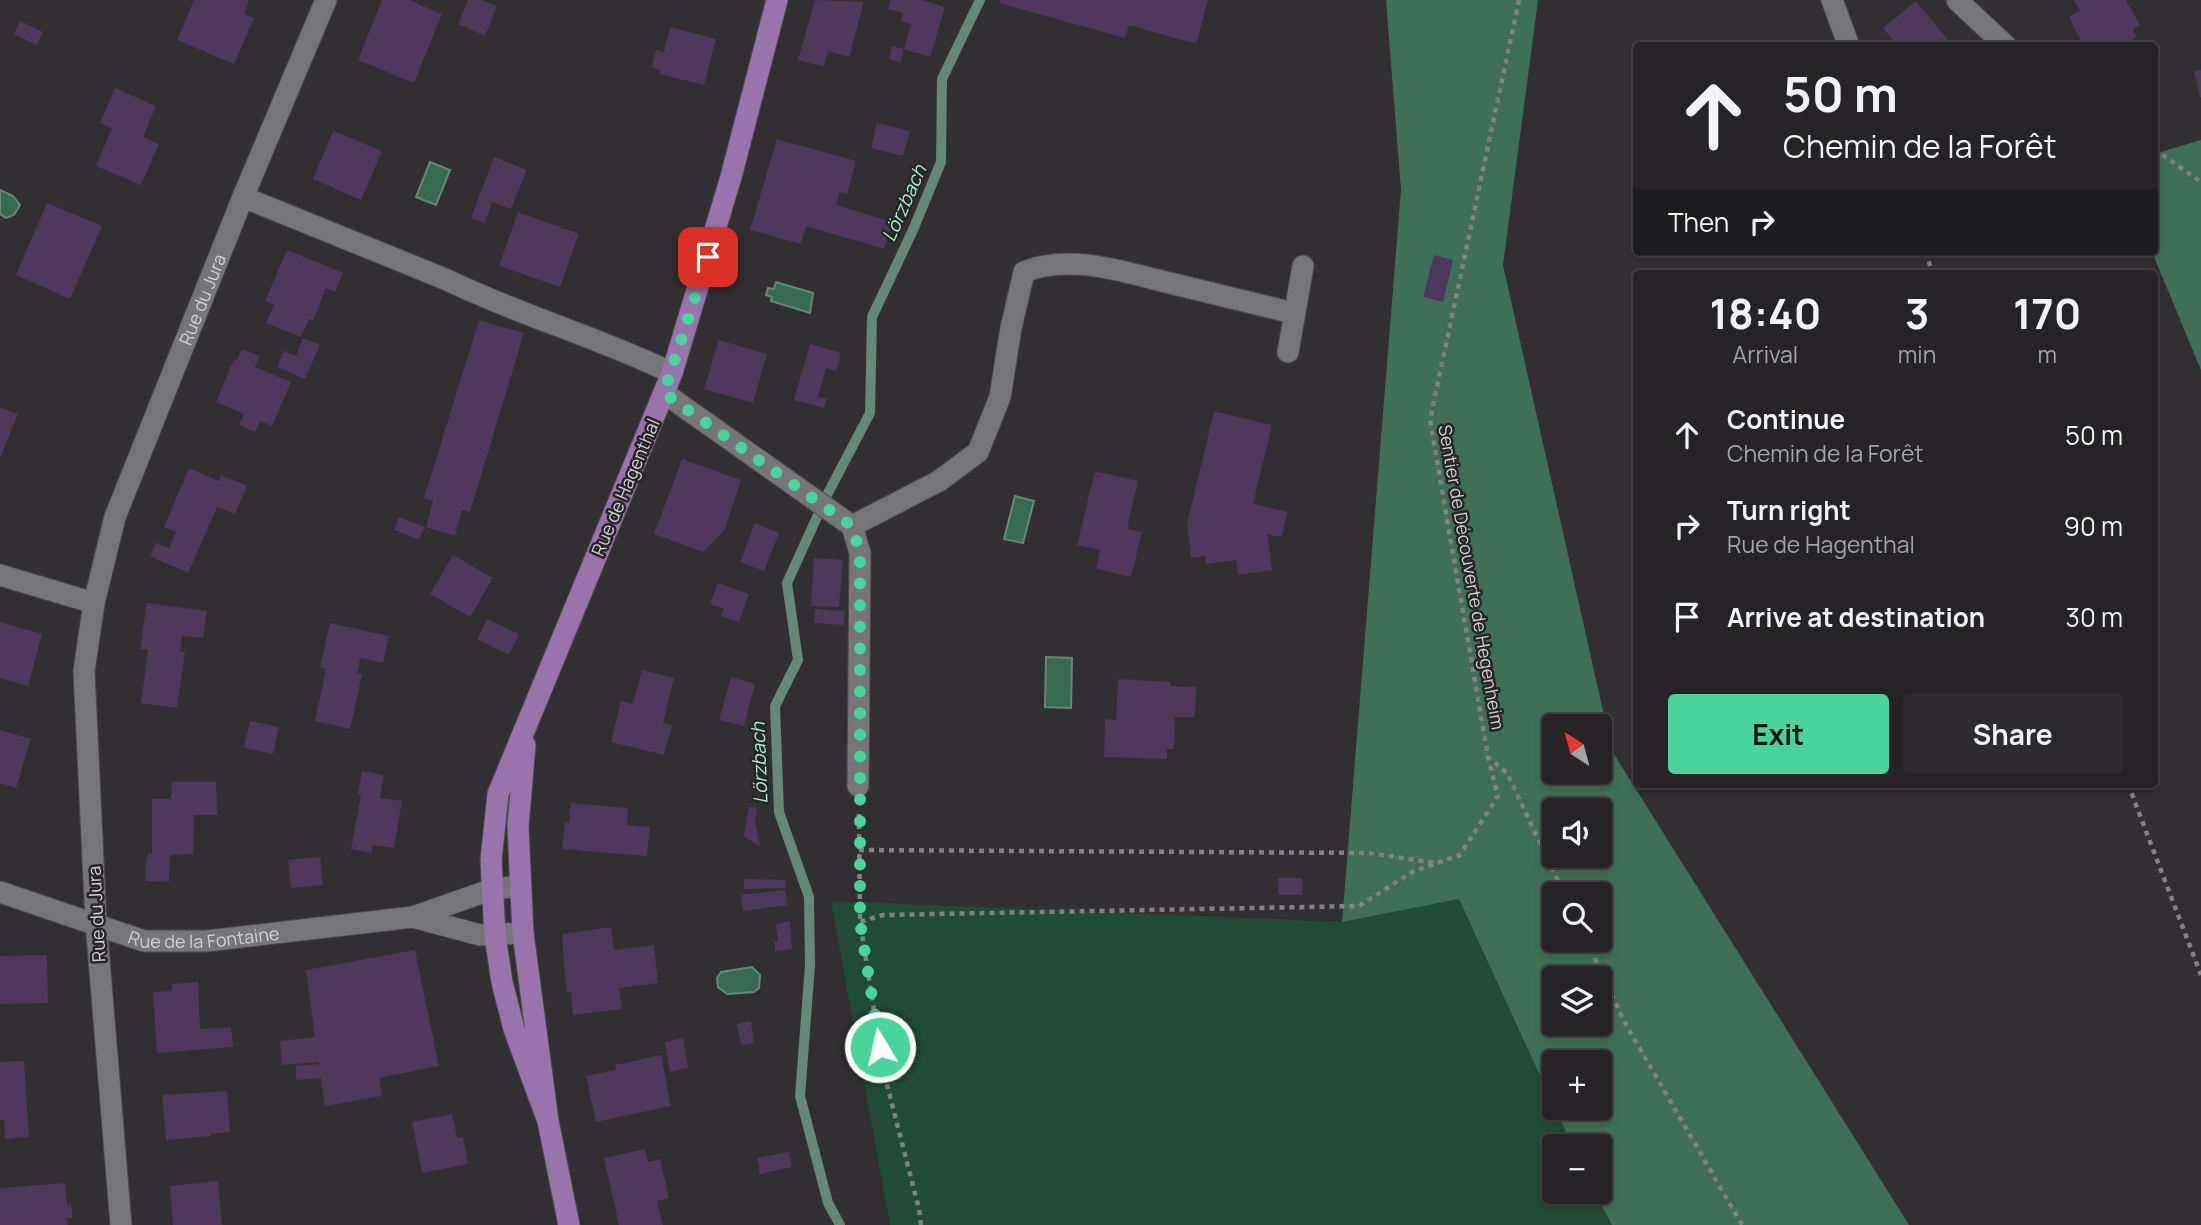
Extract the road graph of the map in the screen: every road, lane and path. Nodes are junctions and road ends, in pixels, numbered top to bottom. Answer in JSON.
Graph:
{"nodes":[{"id":1,"x":326,"y":0,"type":"edge"},
{"id":2,"x":777,"y":0,"type":"edge"},
{"id":3,"x":1519,"y":0,"type":"edge"},
{"id":4,"x":1832,"y":0,"type":"edge"},
{"id":5,"x":1957,"y":0,"type":"edge"},
{"id":6,"x":1848,"y":42,"type":"edge"},
{"id":7,"x":2002,"y":42,"type":"edge"},
{"id":8,"x":2158,"y":152,"type":"edge"},
{"id":9,"x":2201,"y":182,"type":"edge"},
{"id":10,"x":243,"y":197,"type":"junction"},
{"id":11,"x":1303,"y":266,"type":"dead end"},
{"id":12,"x":1294,"y":313,"type":"junction"},
{"id":13,"x":1288,"y":352,"type":"dead end"},
{"id":14,"x":672,"y":373,"type":"junction"},
{"id":15,"x":664,"y":393,"type":"junction"},
{"id":16,"x":852,"y":526,"type":"junction"},
{"id":17,"x":0,"y":575,"type":"edge"},
{"id":18,"x":94,"y":603,"type":"junction"},
{"id":19,"x":527,"y":726,"type":"junction"},
{"id":20,"x":1489,"y":757,"type":"junction"},
{"id":21,"x":858,"y":786,"type":"joint"},
{"id":22,"x":2130,"y":788,"type":"edge"},
{"id":23,"x":859,"y":850,"type":"junction"},
{"id":24,"x":1437,"y":864,"type":"junction"},
{"id":25,"x":1558,"y":882,"type":"edge"},
{"id":26,"x":520,"y":886,"type":"junction"},
{"id":27,"x":492,"y":889,"type":"junction"},
{"id":28,"x":0,"y":892,"type":"edge"},
{"id":29,"x":412,"y":917,"type":"junction"},
{"id":30,"x":860,"y":922,"type":"junction"},
{"id":31,"x":96,"y":923,"type":"junction"},
{"id":32,"x":523,"y":933,"type":"junction"},
{"id":33,"x":495,"y":936,"type":"junction"},
{"id":34,"x":1592,"y":952,"type":"edge"},
{"id":35,"x":2201,"y":975,"type":"edge"},
{"id":36,"x":548,"y":1121,"type":"junction"},
{"id":37,"x":121,"y":1225,"type":"edge"},
{"id":38,"x":569,"y":1225,"type":"edge"},
{"id":39,"x":921,"y":1225,"type":"edge"},
{"id":40,"x":1742,"y":1225,"type":"edge"}],
"edges":[{"from":1,"to":10,"type":"street","name":"Rue du Jura"},
{"from":2,"to":14,"type":"main road","name":"Rue de Hagenthal"},
{"from":3,"to":20,"type":"path","name":"Sentier de Découverte de Hegenheim"},
{"from":4,"to":6,"type":"street"},
{"from":5,"to":7,"type":"street"},
{"from":8,"to":9,"type":"path"},
{"from":10,"to":14,"type":"street"},
{"from":10,"to":18,"type":"street","name":"Rue du Jura"},
{"from":11,"to":12,"type":"street"},
{"from":12,"to":13,"type":"street"},
{"from":12,"to":16,"type":"street"},
{"from":14,"to":15,"type":"main road","name":"Rue de Hagenthal"},
{"from":15,"to":16,"type":"street"},
{"from":15,"to":19,"type":"main road","name":"Rue de Hagenthal"},
{"from":16,"to":21,"type":"street"},
{"from":17,"to":18,"type":"street"},
{"from":18,"to":31,"type":"street","name":"Rue du Jura"},
{"from":19,"to":26,"type":"main road","name":"Rue de Hagenthal"},
{"from":19,"to":27,"type":"main road","name":"Rue de Hagenthal"},
{"from":20,"to":24,"type":"path"},
{"from":20,"to":25,"type":"path","name":"Sentier de Découverte de Hegenheim"},
{"from":21,"to":23,"type":"path"},
{"from":22,"to":35,"type":"path"},
{"from":23,"to":24,"type":"path"},
{"from":23,"to":30,"type":"path"},
{"from":24,"to":30,"type":"path"},
{"from":26,"to":27,"type":"street","name":"Rue de la Fontaine"},
{"from":26,"to":32,"type":"main road","name":"Rue de Hagenthal"},
{"from":27,"to":29,"type":"street","name":"Rue de la Fontaine"},
{"from":27,"to":33,"type":"main road","name":"Rue de Hagenthal"},
{"from":28,"to":31,"type":"street","name":"Rue de la Fontaine"},
{"from":29,"to":31,"type":"street","name":"Rue de la Fontaine"},
{"from":29,"to":33,"type":"street","name":"Rue de la Fontaine"},
{"from":30,"to":39,"type":"path"},
{"from":31,"to":37,"type":"street","name":"Rue du Jura"},
{"from":32,"to":33,"type":"street","name":"Rue de la Fontaine"},
{"from":32,"to":36,"type":"main road","name":"Rue de Hagenthal"},
{"from":33,"to":36,"type":"main road","name":"Rue de Hagenthal"},
{"from":34,"to":40,"type":"path"},
{"from":36,"to":38,"type":"main road","name":"Rue de Hagenthal"}]}
